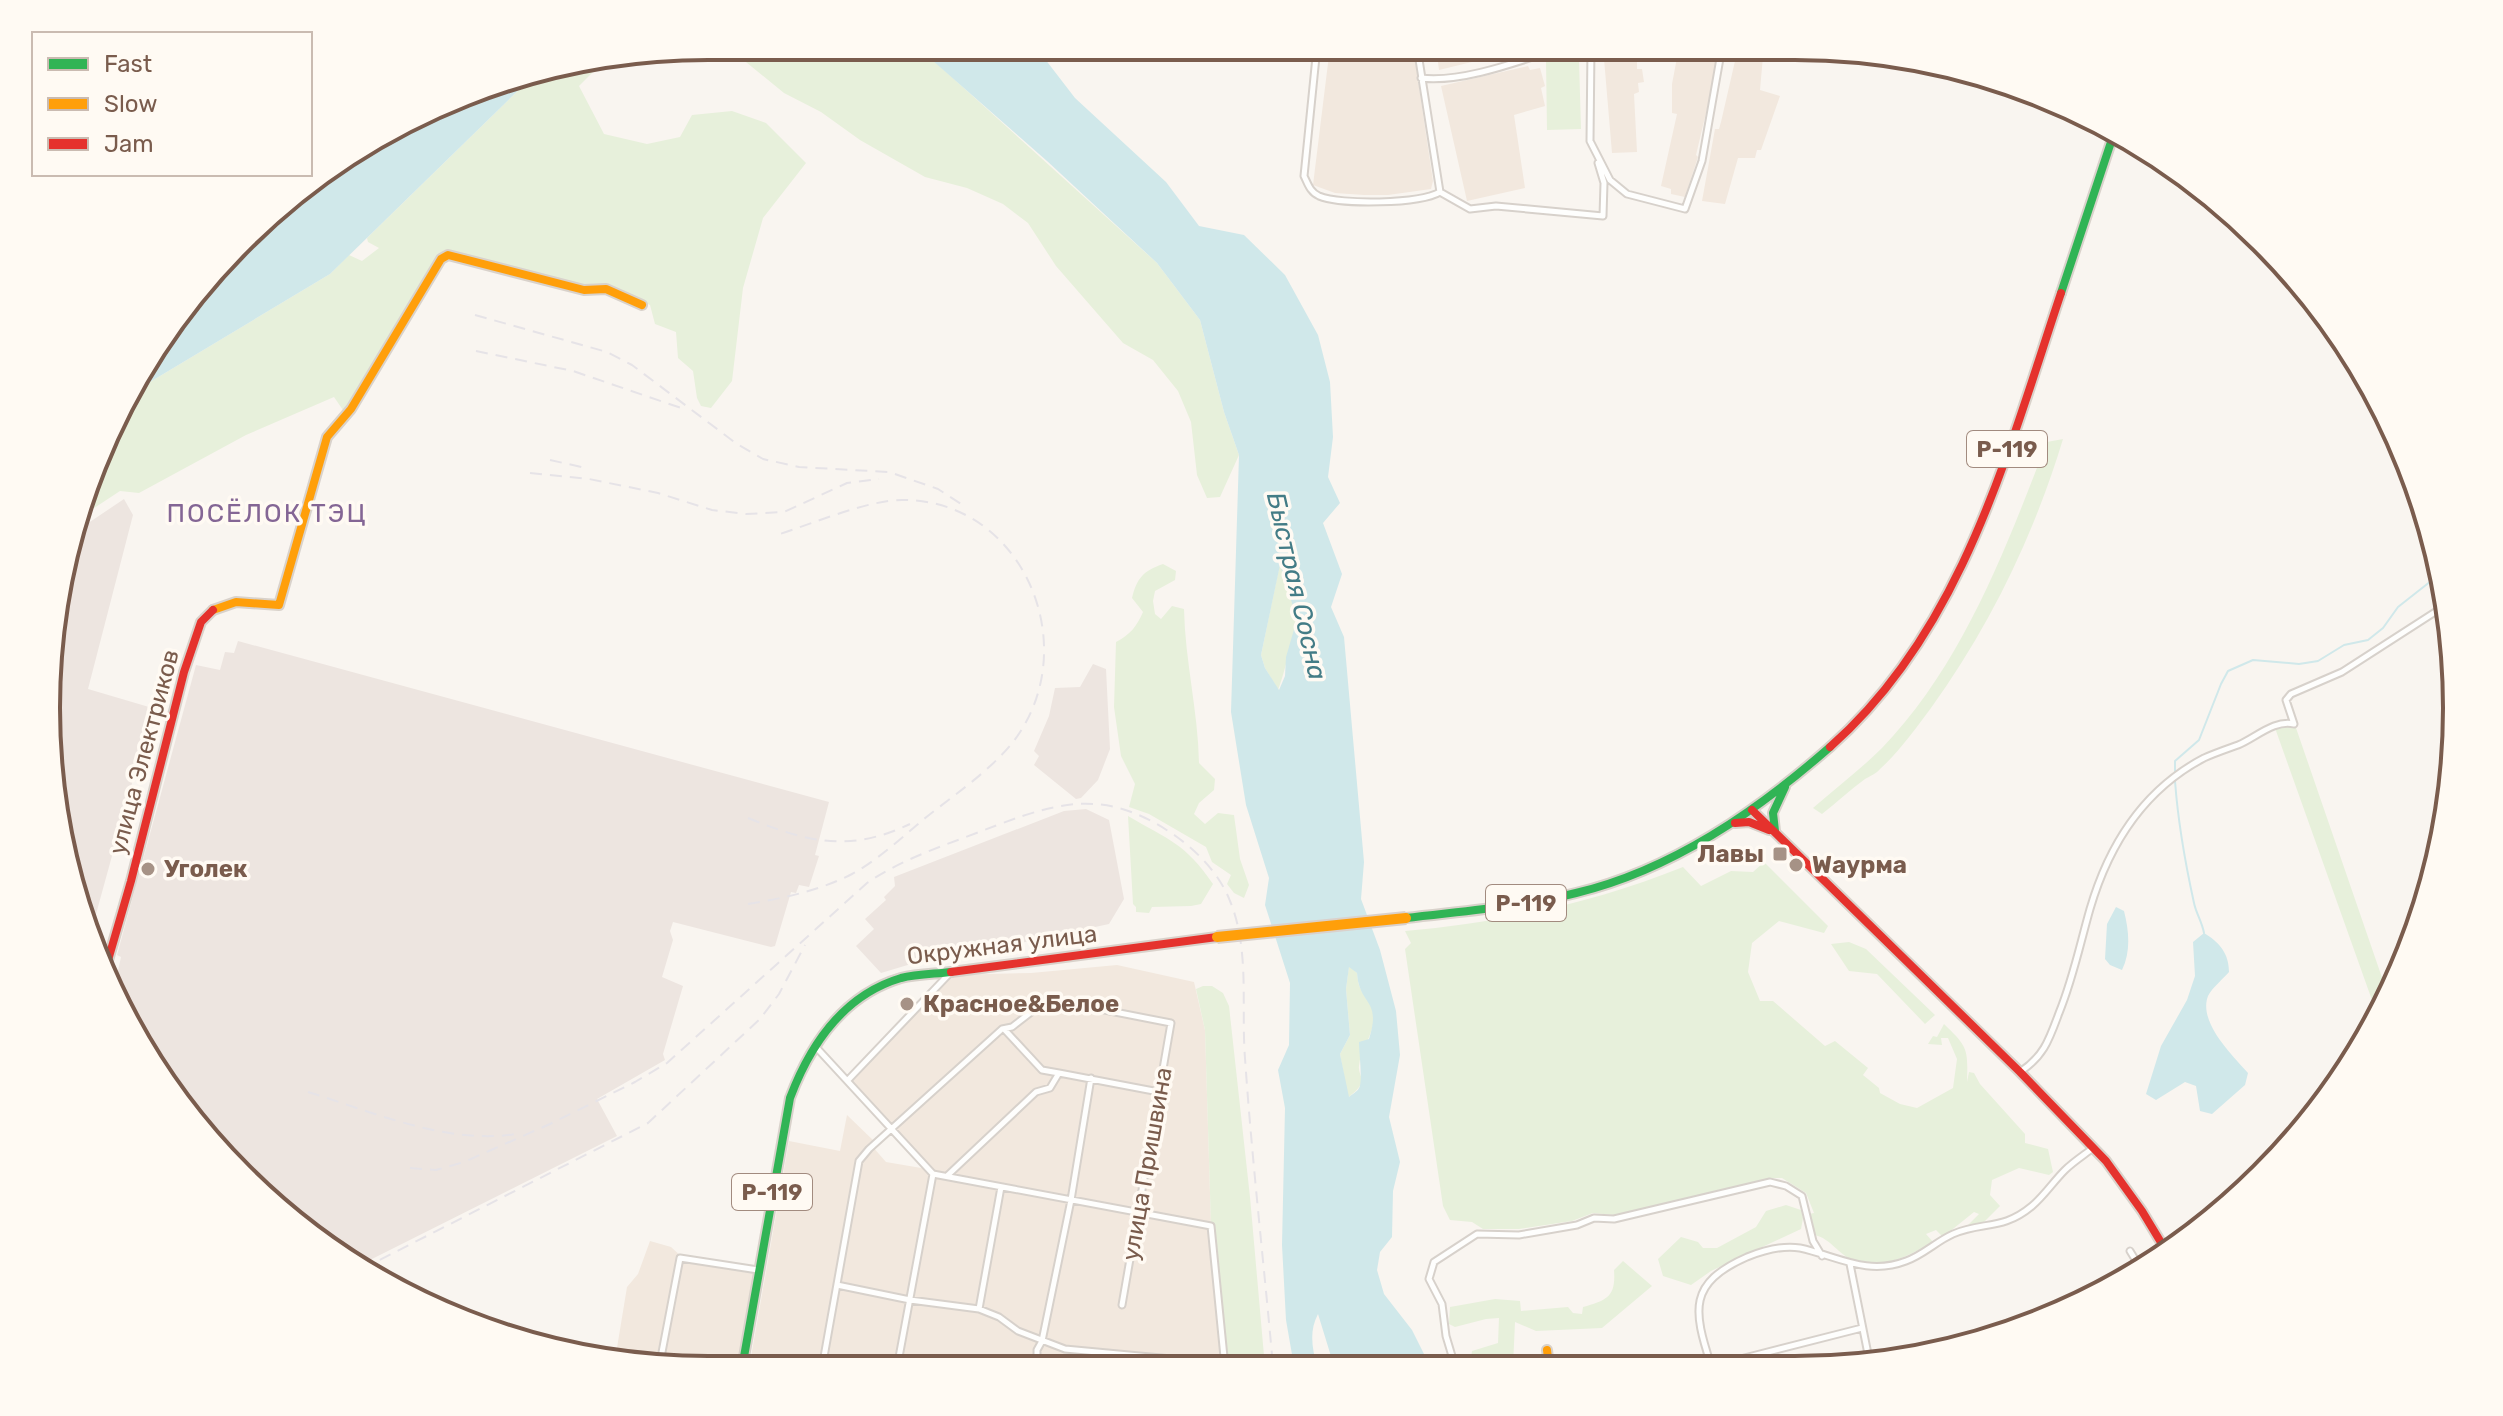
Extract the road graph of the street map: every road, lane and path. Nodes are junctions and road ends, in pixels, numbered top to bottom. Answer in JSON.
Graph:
{"nodes":[{"id":1,"x":1316,"y":60,"type":"edge"},
{"id":2,"x":1419,"y":60,"type":"edge"},
{"id":3,"x":1517,"y":60,"type":"edge"},
{"id":4,"x":1591,"y":60,"type":"edge"},
{"id":5,"x":1720,"y":60,"type":"edge"},
{"id":6,"x":1421,"y":78,"type":"junction"},
{"id":7,"x":2111,"y":143,"type":"edge"},
{"id":8,"x":1594,"y":149,"type":"junction"},
{"id":9,"x":1440,"y":192,"type":"junction"},
{"id":10,"x":642,"y":305,"type":"dead end"},
{"id":11,"x":2435,"y":612,"type":"edge"},
{"id":12,"x":1792,"y":778,"type":"junction"},
{"id":13,"x":1752,"y":810,"type":"junction"},
{"id":14,"x":1729,"y":825,"type":"junction"},
{"id":15,"x":1776,"y":833,"type":"junction"},
{"id":16,"x":109,"y":956,"type":"edge"},
{"id":17,"x":954,"y":969,"type":"junction"},
{"id":18,"x":1004,"y":1029,"type":"junction"},
{"id":19,"x":814,"y":1045,"type":"junction"},
{"id":20,"x":2020,"y":1072,"type":"junction"},
{"id":21,"x":1059,"y":1073,"type":"junction"},
{"id":22,"x":1091,"y":1078,"type":"junction"},
{"id":23,"x":848,"y":1080,"type":"junction"},
{"id":24,"x":1159,"y":1092,"type":"junction"},
{"id":25,"x":892,"y":1130,"type":"junction"},
{"id":26,"x":2093,"y":1148,"type":"junction"},
{"id":27,"x":933,"y":1174,"type":"junction"},
{"id":28,"x":947,"y":1176,"type":"junction"},
{"id":29,"x":1001,"y":1187,"type":"junction"},
{"id":30,"x":1071,"y":1200,"type":"junction"},
{"id":31,"x":1139,"y":1213,"type":"junction"},
{"id":32,"x":2161,"y":1243,"type":"edge"},
{"id":33,"x":2130,"y":1251,"type":"dead end"},
{"id":34,"x":1822,"y":1256,"type":"junction"},
{"id":35,"x":2135,"y":1259,"type":"edge"},
{"id":36,"x":1850,"y":1264,"type":"junction"},
{"id":37,"x":759,"y":1271,"type":"junction"},
{"id":38,"x":837,"y":1285,"type":"junction"},
{"id":39,"x":910,"y":1300,"type":"junction"},
{"id":40,"x":1122,"y":1305,"type":"dead end"},
{"id":41,"x":979,"y":1309,"type":"junction"},
{"id":42,"x":1862,"y":1328,"type":"junction"},
{"id":43,"x":1042,"y":1341,"type":"junction"},
{"id":44,"x":1547,"y":1350,"type":"dead end"},
{"id":45,"x":1867,"y":1351,"type":"edge"},
{"id":46,"x":662,"y":1355,"type":"edge"},
{"id":47,"x":744,"y":1356,"type":"edge"},
{"id":48,"x":824,"y":1356,"type":"edge"},
{"id":49,"x":899,"y":1356,"type":"edge"},
{"id":50,"x":1037,"y":1356,"type":"edge"},
{"id":51,"x":1131,"y":1356,"type":"edge"},
{"id":52,"x":1224,"y":1356,"type":"edge"},
{"id":53,"x":1452,"y":1356,"type":"edge"},
{"id":54,"x":1548,"y":1356,"type":"edge"},
{"id":55,"x":1710,"y":1356,"type":"edge"},
{"id":56,"x":1750,"y":1356,"type":"edge"}],
"edges":[{"from":1,"to":9,"type":"street"},
{"from":2,"to":6,"type":"street"},
{"from":3,"to":6,"type":"street"},
{"from":4,"to":8,"type":"street"},
{"from":5,"to":8,"type":"street"},
{"from":6,"to":9,"type":"street"},
{"from":7,"to":12,"type":"main road","number":"Р-119"},
{"from":8,"to":9,"type":"street"},
{"from":10,"to":16,"type":"main road","name":"улица Электриков"},
{"from":11,"to":20,"type":"street"},
{"from":12,"to":13,"type":"main road","number":"Р-119"},
{"from":12,"to":15,"type":"main road"},
{"from":13,"to":14,"type":"main road","number":"Р-119"},
{"from":13,"to":15,"type":"main road"},
{"from":14,"to":15,"type":"main road"},
{"from":14,"to":17,"type":"main road","name":"Окружная улица","number":"Р-119","bridge":true},
{"from":15,"to":20,"type":"main road"},
{"from":17,"to":19,"type":"main road","name":"Окружная улица","number":"Р-119"},
{"from":17,"to":23,"type":"street"},
{"from":18,"to":21,"type":"street"},
{"from":18,"to":24,"type":"street","name":"улица Пришвина"},
{"from":18,"to":25,"type":"street"},
{"from":19,"to":23,"type":"street"},
{"from":19,"to":37,"type":"main road","name":"Окружная улица","number":"Р-119"},
{"from":20,"to":26,"type":"main road"},
{"from":21,"to":22,"type":"street"},
{"from":21,"to":28,"type":"street"},
{"from":22,"to":24,"type":"street"},
{"from":22,"to":30,"type":"street"},
{"from":23,"to":25,"type":"street"},
{"from":24,"to":31,"type":"street","name":"улица Пришвина"},
{"from":25,"to":27,"type":"street"},
{"from":25,"to":38,"type":"street"},
{"from":26,"to":32,"type":"main road"},
{"from":26,"to":36,"type":"street"},
{"from":27,"to":28,"type":"street"},
{"from":27,"to":39,"type":"street"},
{"from":28,"to":29,"type":"street"},
{"from":29,"to":30,"type":"street"},
{"from":29,"to":41,"type":"street"},
{"from":30,"to":31,"type":"street"},
{"from":30,"to":43,"type":"street"},
{"from":31,"to":40,"type":"street","name":"улица Пришвина"},
{"from":31,"to":52,"type":"street"},
{"from":33,"to":35,"type":"street"},
{"from":34,"to":36,"type":"street"},
{"from":34,"to":53,"type":"street"},
{"from":34,"to":55,"type":"street"},
{"from":36,"to":42,"type":"street"},
{"from":37,"to":46,"type":"street"},
{"from":37,"to":47,"type":"main road","name":"Окружная улица","number":"Р-119"},
{"from":38,"to":39,"type":"street"},
{"from":38,"to":48,"type":"street"},
{"from":39,"to":41,"type":"street"},
{"from":39,"to":49,"type":"street"},
{"from":41,"to":43,"type":"street"},
{"from":42,"to":45,"type":"street"},
{"from":42,"to":56,"type":"street"},
{"from":43,"to":50,"type":"street"},
{"from":43,"to":51,"type":"street"},
{"from":44,"to":54,"type":"main road"}]}
